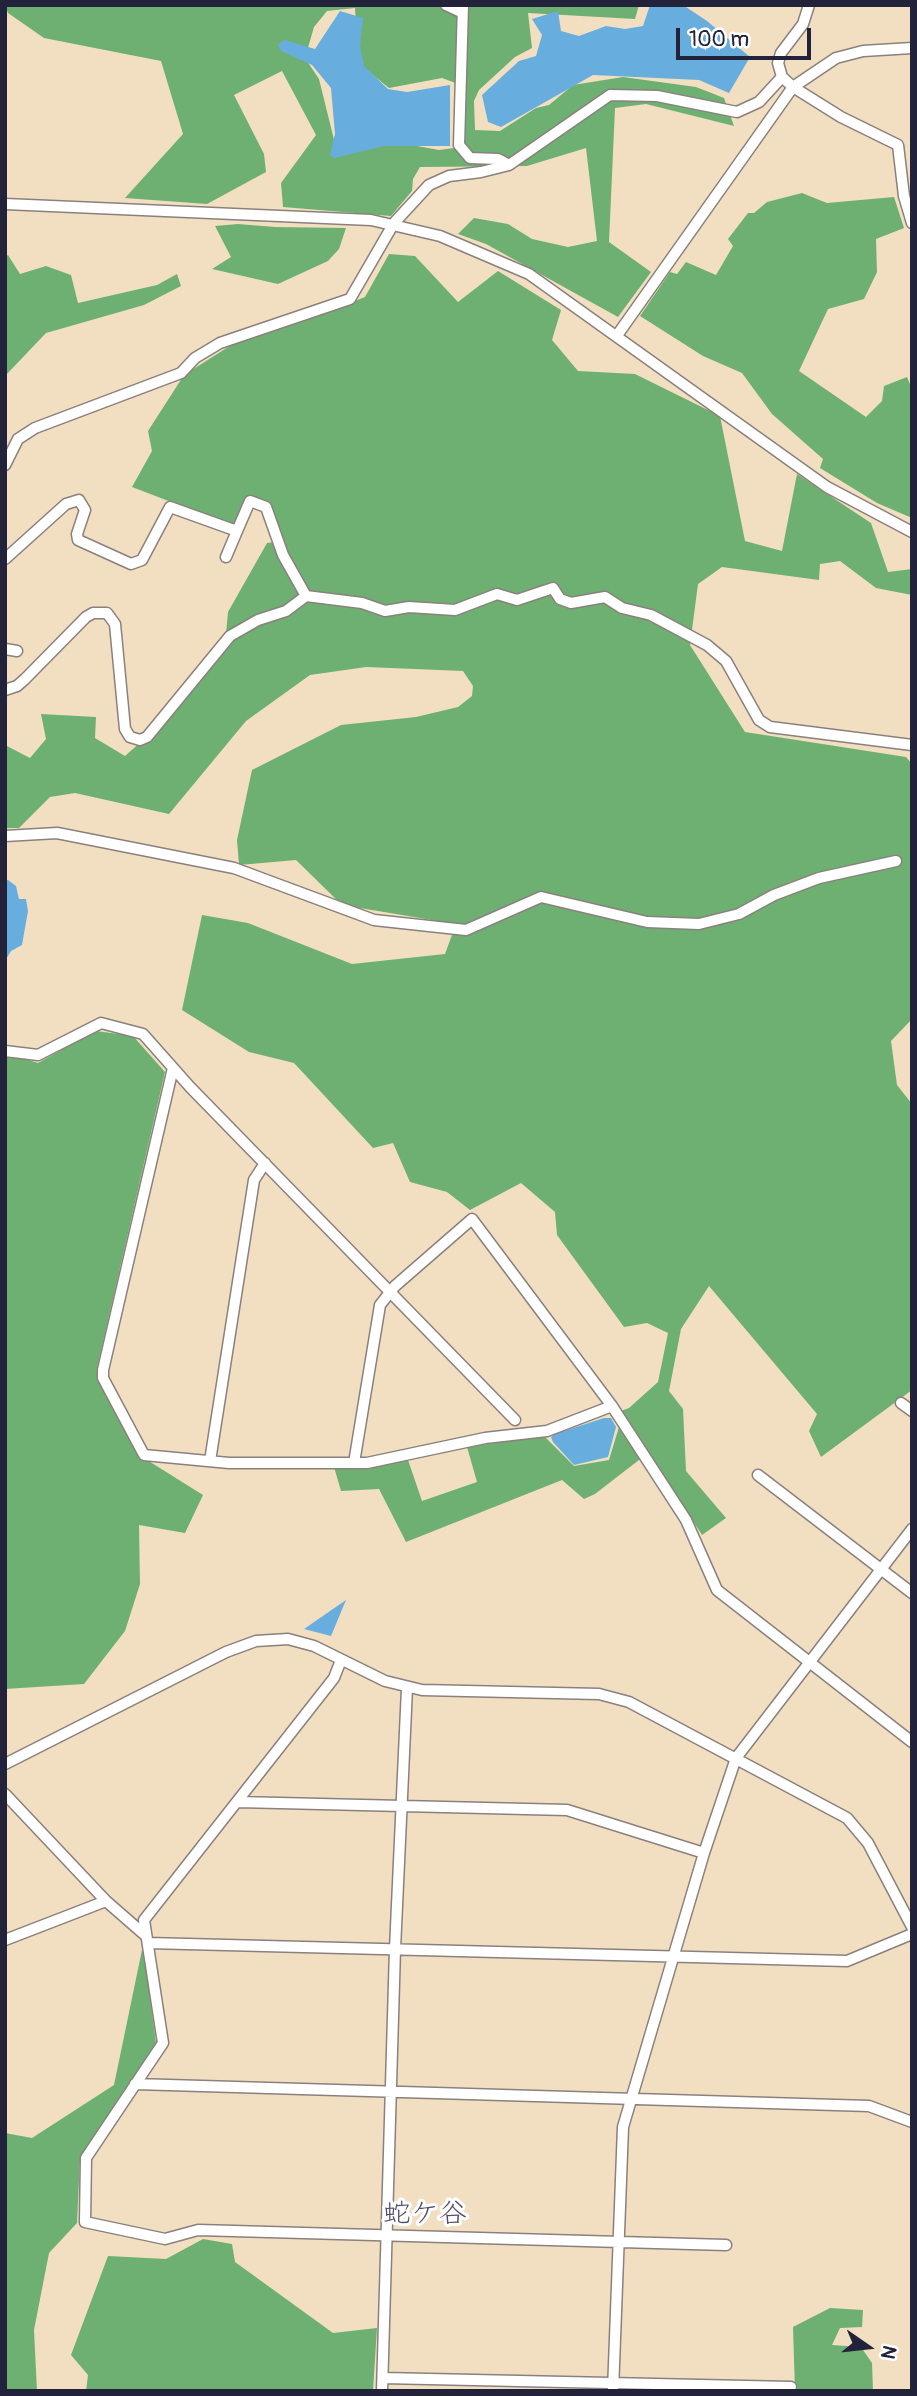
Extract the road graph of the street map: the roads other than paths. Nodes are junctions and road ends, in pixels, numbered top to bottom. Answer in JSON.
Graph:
{"nodes":[{"id":1,"x":446,"y":5,"type":"edge"},
{"id":2,"x":809,"y":5,"type":"edge"},
{"id":3,"x":462,"y":8,"type":"edge"},
{"id":4,"x":912,"y":48,"type":"edge"},
{"id":5,"x":782,"y":76,"type":"junction"},
{"id":6,"x":793,"y":87,"type":"junction"},
{"id":7,"x":509,"y":165,"type":"junction"},
{"id":8,"x":8,"y":203,"type":"edge"},
{"id":9,"x":911,"y":218,"type":"edge"},
{"id":10,"x":394,"y":223,"type":"junction"},
{"id":11,"x":618,"y":334,"type":"junction"},
{"id":12,"x":5,"y":465,"type":"edge"},
{"id":13,"x":237,"y":531,"type":"junction"},
{"id":14,"x":912,"y":532,"type":"edge"},
{"id":15,"x":226,"y":556,"type":"dead end"},
{"id":16,"x":5,"y":559,"type":"edge"},
{"id":17,"x":306,"y":596,"type":"junction"},
{"id":18,"x":5,"y":690,"type":"edge"},
{"id":19,"x":912,"y":745,"type":"edge"},
{"id":20,"x":5,"y":836,"type":"edge"},
{"id":21,"x":896,"y":861,"type":"dead end"},
{"id":22,"x":5,"y":1051,"type":"edge"},
{"id":23,"x":173,"y":1068,"type":"junction"},
{"id":24,"x":265,"y":1163,"type":"junction"},
{"id":25,"x":390,"y":1292,"type":"junction"},
{"id":26,"x":901,"y":1403,"type":"dead end"},
{"id":27,"x":612,"y":1406,"type":"junction"},
{"id":28,"x":912,"y":1411,"type":"edge"},
{"id":29,"x":515,"y":1420,"type":"dead end"},
{"id":30,"x":210,"y":1461,"type":"junction"},
{"id":31,"x":354,"y":1463,"type":"junction"},
{"id":32,"x":758,"y":1475,"type":"dead end"},
{"id":33,"x":912,"y":1528,"type":"edge"},
{"id":34,"x":880,"y":1569,"type":"junction"},
{"id":35,"x":912,"y":1593,"type":"edge"},
{"id":36,"x":341,"y":1660,"type":"junction"},
{"id":37,"x":808,"y":1661,"type":"junction"},
{"id":38,"x":407,"y":1688,"type":"junction"},
{"id":39,"x":912,"y":1742,"type":"edge"},
{"id":40,"x":737,"y":1758,"type":"junction"},
{"id":41,"x":5,"y":1764,"type":"edge"},
{"id":42,"x":5,"y":1794,"type":"edge"},
{"id":43,"x":238,"y":1802,"type":"junction"},
{"id":44,"x":401,"y":1806,"type":"junction"},
{"id":45,"x":704,"y":1853,"type":"junction"},
{"id":46,"x":106,"y":1900,"type":"junction"},
{"id":47,"x":912,"y":1927,"type":"edge"},
{"id":48,"x":912,"y":1934,"type":"edge"},
{"id":49,"x":147,"y":1939,"type":"junction"},
{"id":50,"x":5,"y":1940,"type":"edge"},
{"id":51,"x":395,"y":1950,"type":"junction"},
{"id":52,"x":673,"y":1956,"type":"junction"},
{"id":53,"x":135,"y":2084,"type":"junction"},
{"id":54,"x":392,"y":2092,"type":"junction"},
{"id":55,"x":630,"y":2098,"type":"junction"},
{"id":56,"x":912,"y":2122,"type":"edge"},
{"id":57,"x":386,"y":2236,"type":"junction"},
{"id":58,"x":617,"y":2241,"type":"junction"},
{"id":59,"x":726,"y":2245,"type":"dead end"},
{"id":60,"x":383,"y":2378,"type":"junction"},
{"id":61,"x":791,"y":2387,"type":"dead end"},
{"id":62,"x":613,"y":2388,"type":"edge"},
{"id":63,"x":382,"y":2391,"type":"edge"}],
"edges":[{"from":1,"to":3,"type":"street"},
{"from":2,"to":5,"type":"street"},
{"from":3,"to":7,"type":"street"},
{"from":4,"to":6,"type":"street"},
{"from":5,"to":6,"type":"street"},
{"from":5,"to":7,"type":"street"},
{"from":6,"to":9,"type":"street"},
{"from":6,"to":11,"type":"street"},
{"from":7,"to":10,"type":"street"},
{"from":8,"to":10,"type":"street"},
{"from":10,"to":11,"type":"street"},
{"from":10,"to":12,"type":"street"},
{"from":11,"to":14,"type":"street"},
{"from":13,"to":15,"type":"street"},
{"from":13,"to":16,"type":"street"},
{"from":13,"to":17,"type":"street"},
{"from":17,"to":18,"type":"street"},
{"from":17,"to":19,"type":"street"},
{"from":20,"to":21,"type":"street"},
{"from":22,"to":23,"type":"street"},
{"from":23,"to":24,"type":"street"},
{"from":23,"to":30,"type":"street"},
{"from":24,"to":25,"type":"street"},
{"from":24,"to":30,"type":"street"},
{"from":25,"to":27,"type":"street"},
{"from":25,"to":29,"type":"street"},
{"from":25,"to":31,"type":"street"},
{"from":26,"to":28,"type":"street"},
{"from":27,"to":31,"type":"street"},
{"from":27,"to":37,"type":"street"},
{"from":30,"to":31,"type":"street"},
{"from":32,"to":34,"type":"street"},
{"from":33,"to":34,"type":"street"},
{"from":34,"to":35,"type":"street"},
{"from":34,"to":37,"type":"street"},
{"from":36,"to":38,"type":"street"},
{"from":36,"to":41,"type":"street"},
{"from":36,"to":43,"type":"street"},
{"from":37,"to":39,"type":"street"},
{"from":37,"to":40,"type":"street"},
{"from":38,"to":40,"type":"street"},
{"from":38,"to":44,"type":"street"},
{"from":40,"to":45,"type":"street"},
{"from":40,"to":47,"type":"street"},
{"from":42,"to":46,"type":"street"},
{"from":43,"to":44,"type":"street"},
{"from":43,"to":49,"type":"street"},
{"from":44,"to":45,"type":"street"},
{"from":44,"to":51,"type":"street"},
{"from":45,"to":52,"type":"street"},
{"from":46,"to":49,"type":"street"},
{"from":46,"to":50,"type":"street"},
{"from":48,"to":52,"type":"street"},
{"from":49,"to":51,"type":"street"},
{"from":49,"to":53,"type":"street"},
{"from":51,"to":52,"type":"street"},
{"from":51,"to":54,"type":"street"},
{"from":52,"to":55,"type":"street"},
{"from":53,"to":54,"type":"street"},
{"from":53,"to":57,"type":"street"},
{"from":54,"to":55,"type":"street"},
{"from":54,"to":57,"type":"street"},
{"from":55,"to":56,"type":"street"},
{"from":55,"to":58,"type":"street"},
{"from":57,"to":58,"type":"street"},
{"from":57,"to":60,"type":"street"},
{"from":58,"to":59,"type":"street"},
{"from":58,"to":62,"type":"street"},
{"from":60,"to":62,"type":"street"},
{"from":60,"to":63,"type":"street"},
{"from":61,"to":62,"type":"street"}]}
